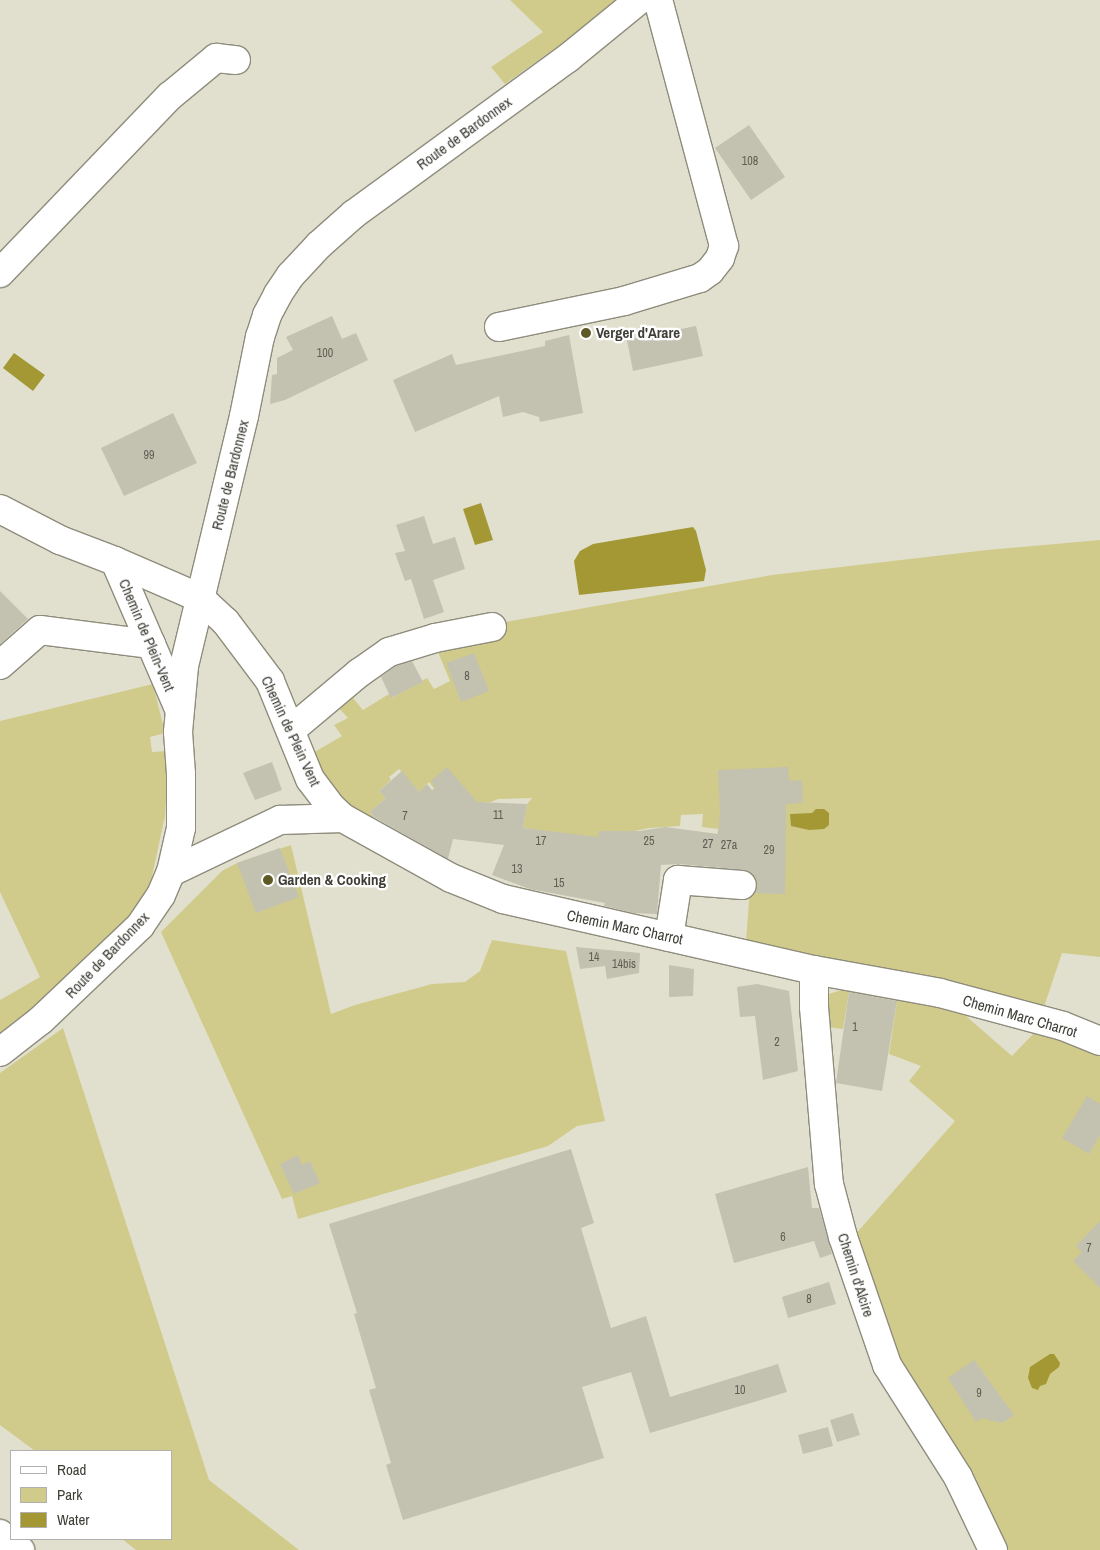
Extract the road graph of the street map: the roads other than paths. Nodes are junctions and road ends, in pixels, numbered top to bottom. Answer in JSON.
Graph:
{"nodes":[{"id":1,"x":639,"y":0,"type":"edge"},
{"id":2,"x":658,"y":0,"type":"edge"},
{"id":3,"x":220,"y":52,"type":"dead end"},
{"id":4,"x":0,"y":273,"type":"edge"},
{"id":5,"x":500,"y":327,"type":"dead end"},
{"id":6,"x":0,"y":509,"type":"edge"},
{"id":7,"x":115,"y":561,"type":"junction"},
{"id":8,"x":200,"y":598,"type":"junction"},
{"id":9,"x":492,"y":627,"type":"dead end"},
{"id":10,"x":151,"y":644,"type":"junction"},
{"id":11,"x":0,"y":665,"type":"edge"},
{"id":12,"x":179,"y":710,"type":"junction"},
{"id":13,"x":291,"y":730,"type":"junction"},
{"id":14,"x":343,"y":818,"type":"junction"},
{"id":15,"x":171,"y":872,"type":"junction"},
{"id":16,"x":742,"y":885,"type":"dead end"},
{"id":17,"x":669,"y":936,"type":"junction"},
{"id":18,"x":814,"y":970,"type":"junction"},
{"id":19,"x":1100,"y":1041,"type":"edge"},
{"id":20,"x":0,"y":1052,"type":"edge"},
{"id":21,"x":0,"y":1534,"type":"edge"},
{"id":22,"x":20,"y":1550,"type":"edge"},
{"id":23,"x":993,"y":1550,"type":"edge"}],
"edges":[{"from":1,"to":8,"type":"main road","name":"Route de Bardonnex"},
{"from":2,"to":5,"type":"main road"},
{"from":3,"to":4,"type":"main road"},
{"from":6,"to":7,"type":"main road","name":"Chemin de Plein-Vent"},
{"from":7,"to":8,"type":"main road","name":"Chemin de Plein-Vent"},
{"from":7,"to":10,"type":"main road","name":"Chemin de Plein-Vent"},
{"from":8,"to":12,"type":"main road","name":"Route de Bardonnex"},
{"from":8,"to":13,"type":"main road","name":"Chemin de Plein Vent"},
{"from":9,"to":13,"type":"main road"},
{"from":10,"to":11,"type":"main road"},
{"from":10,"to":12,"type":"main road","name":"Chemin de Plein-Vent"},
{"from":12,"to":15,"type":"main road","name":"Route de Bardonnex"},
{"from":13,"to":14,"type":"main road","name":"Chemin de Plein Vent"},
{"from":14,"to":15,"type":"main road"},
{"from":14,"to":17,"type":"main road","name":"Chemin Marc Charrot"},
{"from":15,"to":20,"type":"main road","name":"Route de Bardonnex"},
{"from":16,"to":17,"type":"main road"},
{"from":17,"to":18,"type":"main road","name":"Chemin Marc Charrot"},
{"from":18,"to":19,"type":"main road","name":"Chemin Marc Charrot"},
{"from":18,"to":23,"type":"main road","name":"Chemin d'Alcire"},
{"from":21,"to":22,"type":"main road"}]}
